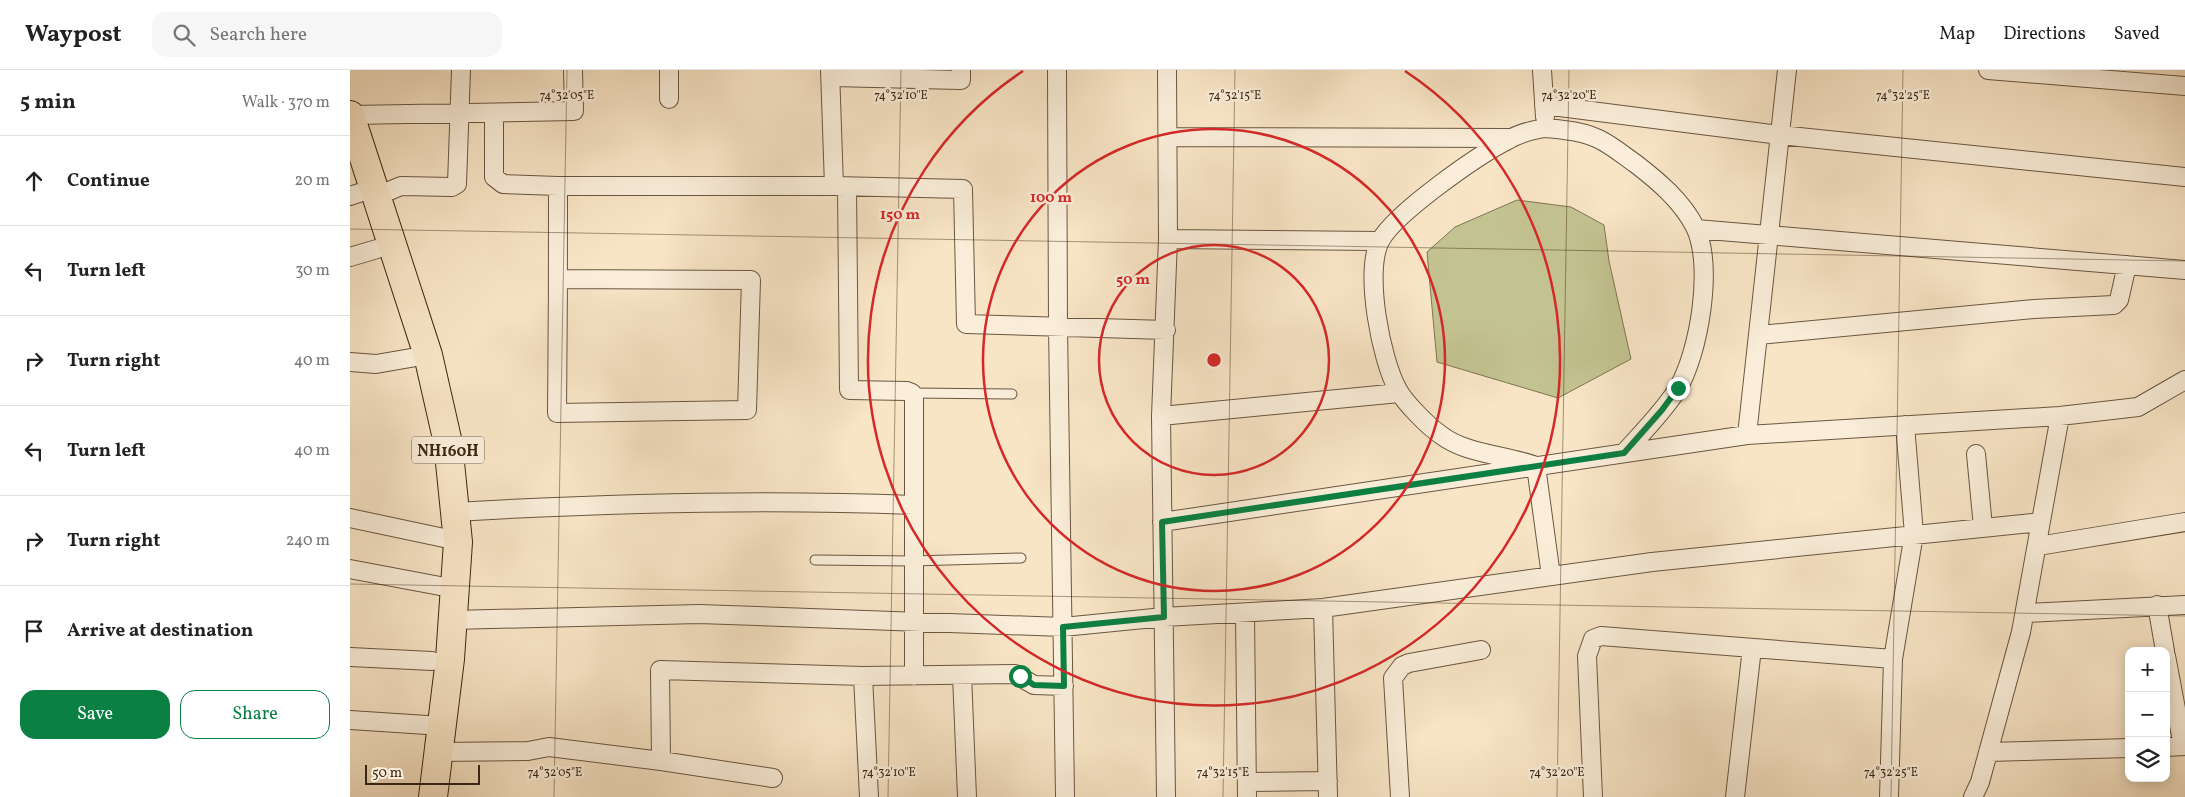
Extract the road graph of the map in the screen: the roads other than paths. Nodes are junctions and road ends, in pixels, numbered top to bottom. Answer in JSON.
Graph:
{"nodes":[{"id":1,"x":461,"y":70,"type":"edge"},
{"id":2,"x":573,"y":70,"type":"edge"},
{"id":3,"x":669,"y":70,"type":"edge"},
{"id":4,"x":961,"y":70,"type":"edge"},
{"id":5,"x":1057,"y":70,"type":"edge"},
{"id":6,"x":1167,"y":70,"type":"edge"},
{"id":7,"x":1542,"y":70,"type":"edge"},
{"id":8,"x":1786,"y":70,"type":"edge"},
{"id":9,"x":1988,"y":70,"type":"edge"},
{"id":10,"x":830,"y":74,"type":"edge"},
{"id":11,"x":2185,"y":86,"type":"edge"},
{"id":12,"x":668,"y":100,"type":"dead end"},
{"id":13,"x":1544,"y":105,"type":"junction"},
{"id":14,"x":494,"y":113,"type":"junction"},
{"id":15,"x":460,"y":114,"type":"junction"},
{"id":16,"x":350,"y":115,"type":"edge"},
{"id":17,"x":1546,"y":128,"type":"junction"},
{"id":18,"x":1780,"y":136,"type":"junction"},
{"id":19,"x":1168,"y":137,"type":"junction"},
{"id":20,"x":1510,"y":138,"type":"junction"},
{"id":21,"x":350,"y":166,"type":"edge"},
{"id":22,"x":2185,"y":177,"type":"edge"},
{"id":23,"x":558,"y":186,"type":"junction"},
{"id":24,"x":841,"y":186,"type":"junction"},
{"id":25,"x":362,"y":195,"type":"edge"},
{"id":26,"x":1696,"y":229,"type":"junction"},
{"id":27,"x":1769,"y":236,"type":"junction"},
{"id":28,"x":1168,"y":239,"type":"junction"},
{"id":29,"x":1380,"y":241,"type":"junction"},
{"id":30,"x":377,"y":249,"type":"junction"},
{"id":31,"x":350,"y":257,"type":"edge"},
{"id":32,"x":2127,"y":265,"type":"junction"},
{"id":33,"x":2185,"y":270,"type":"edge"},
{"id":34,"x":558,"y":279,"type":"junction"},
{"id":35,"x":1058,"y":326,"type":"junction"},
{"id":36,"x":1166,"y":330,"type":"junction"},
{"id":37,"x":1759,"y":335,"type":"junction"},
{"id":38,"x":420,"y":356,"type":"junction"},
{"id":39,"x":350,"y":362,"type":"edge"},
{"id":40,"x":2185,"y":380,"type":"edge"},
{"id":41,"x":912,"y":393,"type":"junction"},
{"id":42,"x":1399,"y":393,"type":"junction"},
{"id":43,"x":1012,"y":394,"type":"dead end"},
{"id":44,"x":1161,"y":416,"type":"junction"},
{"id":45,"x":2060,"y":416,"type":"junction"},
{"id":46,"x":1905,"y":426,"type":"junction"},
{"id":47,"x":1748,"y":435,"type":"junction"},
{"id":48,"x":1624,"y":453,"type":"junction"},
{"id":49,"x":1976,"y":454,"type":"dead end"},
{"id":50,"x":1536,"y":466,"type":"junction"},
{"id":51,"x":914,"y":505,"type":"junction"},
{"id":52,"x":455,"y":512,"type":"junction"},
{"id":53,"x":350,"y":518,"type":"edge"},
{"id":54,"x":1162,"y":522,"type":"junction"},
{"id":55,"x":2041,"y":522,"type":"junction"},
{"id":56,"x":2185,"y":522,"type":"edge"},
{"id":57,"x":1982,"y":527,"type":"junction"},
{"id":58,"x":1914,"y":534,"type":"junction"},
{"id":59,"x":444,"y":538,"type":"junction"},
{"id":60,"x":2038,"y":546,"type":"junction"},
{"id":61,"x":1021,"y":558,"type":"dead end"},
{"id":62,"x":815,"y":560,"type":"dead end"},
{"id":63,"x":913,"y":561,"type":"junction"},
{"id":64,"x":350,"y":569,"type":"edge"},
{"id":65,"x":1551,"y":576,"type":"junction"},
{"id":66,"x":440,"y":586,"type":"junction"},
{"id":67,"x":2157,"y":605,"type":"junction"},
{"id":68,"x":2185,"y":605,"type":"edge"},
{"id":69,"x":1323,"y":608,"type":"junction"},
{"id":70,"x":1246,"y":613,"type":"junction"},
{"id":71,"x":2025,"y":613,"type":"junction"},
{"id":72,"x":1164,"y":617,"type":"junction"},
{"id":73,"x":453,"y":620,"type":"junction"},
{"id":74,"x":913,"y":622,"type":"junction"},
{"id":75,"x":1063,"y":627,"type":"junction"},
{"id":76,"x":2164,"y":647,"type":"edge"},
{"id":77,"x":1752,"y":648,"type":"junction"},
{"id":78,"x":1481,"y":650,"type":"dead end"},
{"id":79,"x":350,"y":657,"type":"edge"},
{"id":80,"x":1893,"y":660,"type":"junction"},
{"id":81,"x":432,"y":661,"type":"junction"},
{"id":82,"x":962,"y":675,"type":"junction"},
{"id":83,"x":863,"y":676,"type":"junction"},
{"id":84,"x":914,"y":676,"type":"junction"},
{"id":85,"x":1064,"y":686,"type":"junction"},
{"id":86,"x":2170,"y":686,"type":"edge"},
{"id":87,"x":350,"y":720,"type":"edge"},
{"id":88,"x":434,"y":734,"type":"junction"},
{"id":89,"x":2178,"y":746,"type":"edge"},
{"id":90,"x":2125,"y":748,"type":"edge"},
{"id":91,"x":1988,"y":752,"type":"junction"},
{"id":92,"x":661,"y":760,"type":"junction"},
{"id":93,"x":773,"y":778,"type":"dead end"},
{"id":94,"x":1328,"y":789,"type":"edge"},
{"id":95,"x":1247,"y":790,"type":"edge"},
{"id":96,"x":416,"y":797,"type":"edge"},
{"id":97,"x":433,"y":797,"type":"edge"},
{"id":98,"x":869,"y":797,"type":"edge"},
{"id":99,"x":967,"y":797,"type":"edge"},
{"id":100,"x":1065,"y":797,"type":"edge"},
{"id":101,"x":1166,"y":797,"type":"edge"},
{"id":102,"x":1400,"y":797,"type":"edge"},
{"id":103,"x":1593,"y":797,"type":"edge"},
{"id":104,"x":1735,"y":797,"type":"edge"},
{"id":105,"x":1888,"y":797,"type":"edge"},
{"id":106,"x":1973,"y":797,"type":"edge"}],
"edges":[{"from":1,"to":15,"type":"street"},
{"from":2,"to":14,"type":"street"},
{"from":3,"to":12,"type":"street"},
{"from":4,"to":10,"type":"street"},
{"from":5,"to":35,"type":"street"},
{"from":6,"to":19,"type":"street"},
{"from":7,"to":13,"type":"street"},
{"from":8,"to":18,"type":"street"},
{"from":9,"to":11,"type":"street"},
{"from":10,"to":24,"type":"street"},
{"from":13,"to":17,"type":"street"},
{"from":13,"to":18,"type":"street"},
{"from":14,"to":15,"type":"street"},
{"from":14,"to":23,"type":"street"},
{"from":15,"to":16,"type":"street"},
{"from":15,"to":25,"type":"street"},
{"from":16,"to":25,"type":"highway","number":"NH160H"},
{"from":17,"to":20,"type":"street"},
{"from":17,"to":26,"type":"street"},
{"from":18,"to":22,"type":"street"},
{"from":18,"to":27,"type":"street"},
{"from":19,"to":20,"type":"street"},
{"from":19,"to":28,"type":"street"},
{"from":20,"to":29,"type":"street"},
{"from":21,"to":25,"type":"highway","number":"NH160H"},
{"from":23,"to":24,"type":"street"},
{"from":23,"to":34,"type":"street"},
{"from":24,"to":35,"type":"street"},
{"from":24,"to":41,"type":"street"},
{"from":25,"to":30,"type":"highway","number":"NH160H"},
{"from":25,"to":38,"type":"highway","number":"NH160H"},
{"from":26,"to":27,"type":"street"},
{"from":26,"to":48,"type":"street"},
{"from":27,"to":32,"type":"street"},
{"from":27,"to":37,"type":"street"},
{"from":28,"to":29,"type":"street"},
{"from":28,"to":36,"type":"street"},
{"from":29,"to":42,"type":"street"},
{"from":30,"to":31,"type":"street"},
{"from":30,"to":38,"type":"highway","number":"NH160H"},
{"from":32,"to":33,"type":"street"},
{"from":32,"to":37,"type":"street"},
{"from":34,"to":34,"type":"street"},
{"from":35,"to":36,"type":"street"},
{"from":35,"to":75,"type":"street"},
{"from":36,"to":44,"type":"street"},
{"from":37,"to":47,"type":"street"},
{"from":38,"to":39,"type":"street"},
{"from":38,"to":52,"type":"highway","number":"NH160H"},
{"from":38,"to":59,"type":"highway","number":"NH160H"},
{"from":40,"to":45,"type":"street"},
{"from":41,"to":43,"type":"lane"},
{"from":41,"to":51,"type":"street"},
{"from":42,"to":44,"type":"street"},
{"from":42,"to":50,"type":"street"},
{"from":44,"to":54,"type":"street"},
{"from":45,"to":46,"type":"street"},
{"from":45,"to":55,"type":"street"},
{"from":46,"to":47,"type":"street"},
{"from":46,"to":58,"type":"street"},
{"from":47,"to":48,"type":"street"},
{"from":48,"to":50,"type":"street"},
{"from":49,"to":57,"type":"street"},
{"from":50,"to":54,"type":"street"},
{"from":50,"to":65,"type":"street"},
{"from":51,"to":52,"type":"street"},
{"from":51,"to":63,"type":"street"},
{"from":52,"to":73,"type":"highway","number":"NH160H"},
{"from":53,"to":59,"type":"street"},
{"from":54,"to":72,"type":"street"},
{"from":55,"to":57,"type":"street"},
{"from":55,"to":60,"type":"street"},
{"from":56,"to":60,"type":"street"},
{"from":57,"to":58,"type":"street"},
{"from":58,"to":65,"type":"street"},
{"from":58,"to":80,"type":"street"},
{"from":59,"to":66,"type":"highway","number":"NH160H"},
{"from":60,"to":71,"type":"street"},
{"from":61,"to":63,"type":"lane"},
{"from":62,"to":63,"type":"lane"},
{"from":63,"to":74,"type":"street"},
{"from":64,"to":66,"type":"street"},
{"from":65,"to":69,"type":"street"},
{"from":66,"to":81,"type":"highway","number":"NH160H"},
{"from":67,"to":68,"type":"street"},
{"from":67,"to":71,"type":"street"},
{"from":67,"to":76,"type":"street"},
{"from":69,"to":70,"type":"street"},
{"from":69,"to":94,"type":"street"},
{"from":70,"to":72,"type":"street"},
{"from":70,"to":95,"type":"street"},
{"from":71,"to":91,"type":"street"},
{"from":72,"to":75,"type":"street"},
{"from":72,"to":101,"type":"street"},
{"from":73,"to":74,"type":"street"},
{"from":73,"to":88,"type":"highway","number":"NH160H"},
{"from":74,"to":75,"type":"street"},
{"from":74,"to":84,"type":"street"},
{"from":75,"to":85,"type":"street"},
{"from":77,"to":80,"type":"street"},
{"from":77,"to":103,"type":"street"},
{"from":77,"to":104,"type":"street"},
{"from":78,"to":102,"type":"street"},
{"from":79,"to":81,"type":"street"},
{"from":80,"to":105,"type":"street"},
{"from":81,"to":88,"type":"highway","number":"NH160H"},
{"from":82,"to":84,"type":"street"},
{"from":82,"to":85,"type":"street"},
{"from":82,"to":99,"type":"street"},
{"from":83,"to":84,"type":"street"},
{"from":83,"to":92,"type":"street"},
{"from":83,"to":98,"type":"street"},
{"from":85,"to":100,"type":"street"},
{"from":86,"to":89,"type":"street"},
{"from":87,"to":88,"type":"street"},
{"from":88,"to":92,"type":"street"},
{"from":88,"to":96,"type":"highway","number":"NH160H"},
{"from":88,"to":97,"type":"highway","number":"NH160H"},
{"from":90,"to":91,"type":"street"},
{"from":91,"to":106,"type":"street"},
{"from":92,"to":93,"type":"street"},
{"from":94,"to":95,"type":"street"}]}
